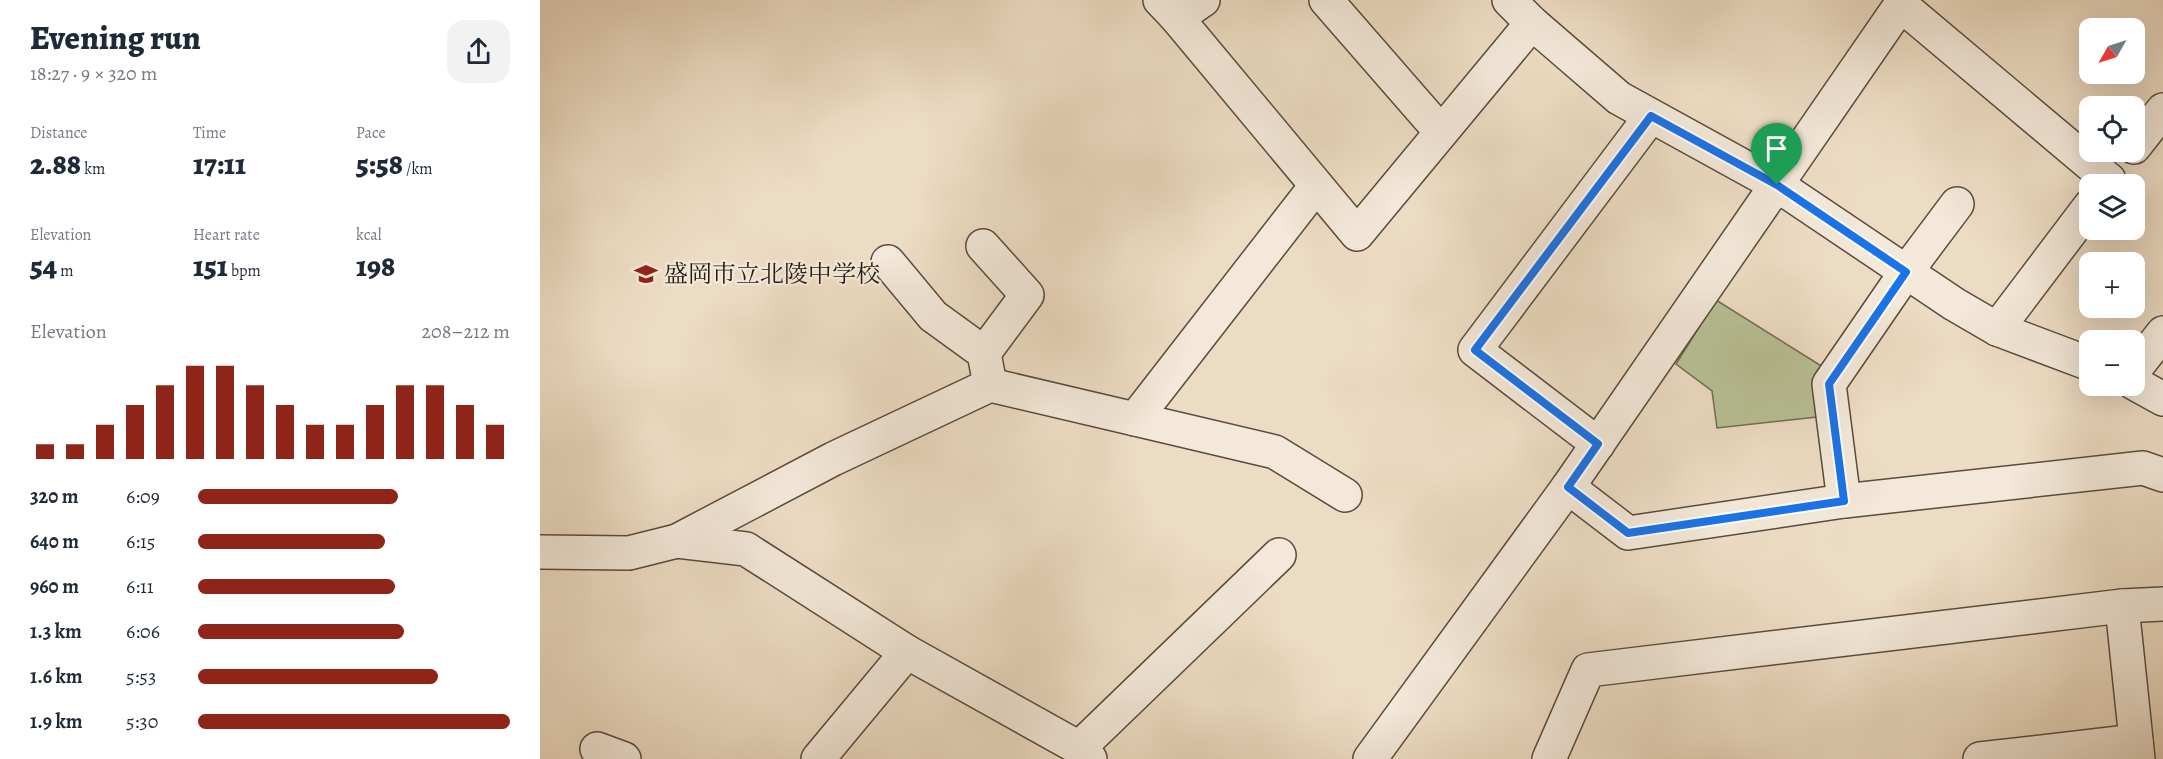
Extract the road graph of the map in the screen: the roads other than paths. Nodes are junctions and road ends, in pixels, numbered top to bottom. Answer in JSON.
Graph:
{"nodes":[{"id":1,"x":1326,"y":0,"type":"edge"},
{"id":2,"x":1509,"y":0,"type":"edge"},
{"id":3,"x":1902,"y":3,"type":"edge"},
{"id":4,"x":1180,"y":6,"type":"edge"},
{"id":5,"x":1532,"y":23,"type":"junction"},
{"id":6,"x":2163,"y":110,"type":"edge"},
{"id":7,"x":1651,"y":116,"type":"junction"},
{"id":8,"x":1442,"y":132,"type":"junction"},
{"id":9,"x":2145,"y":133,"type":"edge"},
{"id":10,"x":2123,"y":162,"type":"edge"},
{"id":11,"x":2099,"y":174,"type":"edge"},
{"id":12,"x":2114,"y":174,"type":"edge"},
{"id":13,"x":1777,"y":185,"type":"junction"},
{"id":14,"x":1316,"y":186,"type":"junction"},
{"id":15,"x":1958,"y":204,"type":"dead end"},
{"id":16,"x":2079,"y":221,"type":"edge"},
{"id":17,"x":983,"y":246,"type":"dead end"},
{"id":18,"x":888,"y":262,"type":"dead end"},
{"id":19,"x":1906,"y":272,"type":"junction"},
{"id":20,"x":1997,"y":329,"type":"junction"},
{"id":21,"x":2163,"y":333,"type":"edge"},
{"id":22,"x":984,"y":353,"type":"junction"},
{"id":23,"x":2145,"y":356,"type":"edge"},
{"id":24,"x":2079,"y":360,"type":"edge"},
{"id":25,"x":990,"y":385,"type":"junction"},
{"id":26,"x":2145,"y":389,"type":"edge"},
{"id":27,"x":2163,"y":399,"type":"edge"},
{"id":28,"x":1136,"y":419,"type":"junction"},
{"id":29,"x":1598,"y":444,"type":"junction"},
{"id":30,"x":2163,"y":475,"type":"edge"},
{"id":31,"x":1568,"y":487,"type":"junction"},
{"id":32,"x":1345,"y":495,"type":"dead end"},
{"id":33,"x":1844,"y":501,"type":"junction"},
{"id":34,"x":677,"y":541,"type":"junction"},
{"id":35,"x":540,"y":552,"type":"edge"},
{"id":36,"x":1279,"y":555,"type":"dead end"},
{"id":37,"x":2163,"y":604,"type":"edge"},
{"id":38,"x":2122,"y":606,"type":"junction"},
{"id":39,"x":907,"y":652,"type":"junction"},
{"id":40,"x":2137,"y":750,"type":"edge"},
{"id":41,"x":1067,"y":751,"type":"edge"},
{"id":42,"x":1371,"y":758,"type":"edge"},
{"id":43,"x":818,"y":759,"type":"edge"},
{"id":44,"x":1549,"y":759,"type":"edge"},
{"id":45,"x":1980,"y":759,"type":"edge"}],
"edges":[{"from":1,"to":8,"type":"street"},
{"from":2,"to":5,"type":"street"},
{"from":3,"to":11,"type":"street"},
{"from":3,"to":13,"type":"street"},
{"from":4,"to":14,"type":"street"},
{"from":5,"to":7,"type":"street"},
{"from":5,"to":8,"type":"street"},
{"from":6,"to":9,"type":"street"},
{"from":7,"to":13,"type":"street"},
{"from":7,"to":29,"type":"street"},
{"from":8,"to":14,"type":"street"},
{"from":10,"to":12,"type":"street"},
{"from":13,"to":19,"type":"street"},
{"from":13,"to":29,"type":"street"},
{"from":14,"to":28,"type":"street"},
{"from":15,"to":19,"type":"street"},
{"from":16,"to":20,"type":"street"},
{"from":17,"to":22,"type":"street"},
{"from":18,"to":22,"type":"street"},
{"from":19,"to":20,"type":"street"},
{"from":19,"to":33,"type":"street"},
{"from":20,"to":24,"type":"street"},
{"from":21,"to":23,"type":"street"},
{"from":22,"to":25,"type":"street"},
{"from":25,"to":28,"type":"street"},
{"from":25,"to":34,"type":"street"},
{"from":26,"to":27,"type":"street"},
{"from":28,"to":32,"type":"street"},
{"from":29,"to":31,"type":"street"},
{"from":30,"to":33,"type":"street"},
{"from":31,"to":33,"type":"street"},
{"from":31,"to":42,"type":"street"},
{"from":34,"to":35,"type":"street"},
{"from":34,"to":39,"type":"street"},
{"from":36,"to":41,"type":"street"},
{"from":37,"to":38,"type":"street"},
{"from":38,"to":40,"type":"street"},
{"from":38,"to":44,"type":"street"},
{"from":39,"to":41,"type":"street"},
{"from":39,"to":43,"type":"street"},
{"from":40,"to":45,"type":"street"}]}
